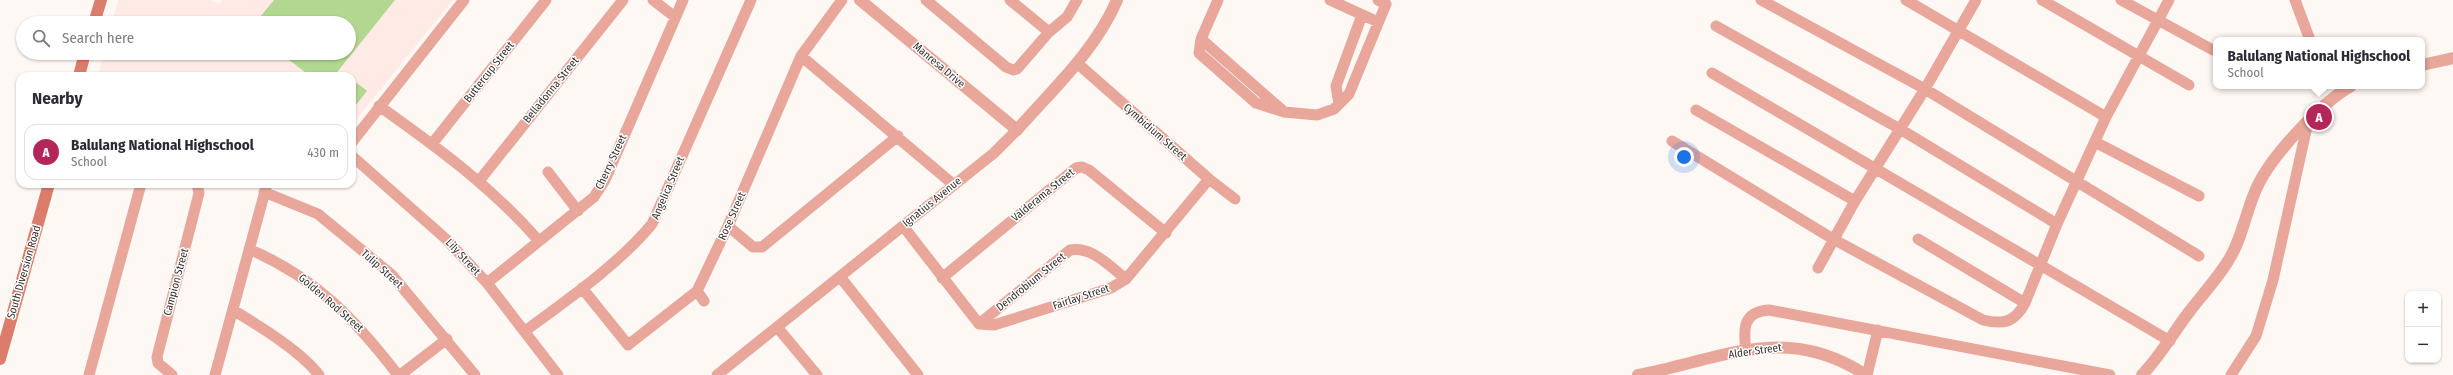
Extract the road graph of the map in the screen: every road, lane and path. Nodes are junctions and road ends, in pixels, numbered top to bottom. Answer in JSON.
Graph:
{"nodes":[{"id":1,"x":101,"y":0,"type":"edge"},
{"id":2,"x":464,"y":0,"type":"edge"},
{"id":3,"x":546,"y":0,"type":"edge"},
{"id":4,"x":622,"y":0,"type":"edge"},
{"id":5,"x":653,"y":0,"type":"edge"},
{"id":6,"x":683,"y":0,"type":"edge"},
{"id":7,"x":751,"y":0,"type":"edge"},
{"id":8,"x":842,"y":0,"type":"edge"},
{"id":9,"x":860,"y":0,"type":"edge"},
{"id":10,"x":926,"y":0,"type":"edge"},
{"id":11,"x":1010,"y":0,"type":"edge"},
{"id":12,"x":1077,"y":0,"type":"edge"},
{"id":13,"x":1117,"y":0,"type":"edge"},
{"id":14,"x":1330,"y":0,"type":"edge"},
{"id":15,"x":1378,"y":0,"type":"edge"},
{"id":16,"x":1761,"y":0,"type":"edge"},
{"id":17,"x":1906,"y":0,"type":"edge"},
{"id":18,"x":1976,"y":0,"type":"edge"},
{"id":19,"x":2042,"y":0,"type":"edge"},
{"id":20,"x":2121,"y":0,"type":"edge"},
{"id":21,"x":2169,"y":0,"type":"edge"},
{"id":22,"x":2295,"y":0,"type":"edge"},
{"id":23,"x":1214,"y":1,"type":"edge"},
{"id":24,"x":1362,"y":15,"type":"junction"},
{"id":25,"x":96,"y":16,"type":"edge"},
{"id":26,"x":675,"y":17,"type":"junction"},
{"id":27,"x":2158,"y":20,"type":"junction"},
{"id":28,"x":1378,"y":22,"type":"junction"},
{"id":29,"x":1716,"y":26,"type":"dead end"},
{"id":30,"x":1959,"y":30,"type":"junction"},
{"id":31,"x":1049,"y":32,"type":"junction"},
{"id":32,"x":2309,"y":37,"type":"edge"},
{"id":33,"x":2213,"y":50,"type":"dead end"},
{"id":34,"x":801,"y":56,"type":"junction"},
{"id":35,"x":2139,"y":56,"type":"junction"},
{"id":36,"x":2453,"y":58,"type":"edge"},
{"id":37,"x":83,"y":60,"type":"edge"},
{"id":38,"x":1077,"y":63,"type":"junction"},
{"id":39,"x":2425,"y":64,"type":"edge"},
{"id":40,"x":80,"y":72,"type":"edge"},
{"id":41,"x":1712,"y":73,"type":"dead end"},
{"id":42,"x":2189,"y":85,"type":"dead end"},
{"id":43,"x":1925,"y":89,"type":"junction"},
{"id":44,"x":2347,"y":89,"type":"edge"},
{"id":45,"x":1339,"y":104,"type":"junction"},
{"id":46,"x":379,"y":106,"type":"junction"},
{"id":47,"x":1696,"y":110,"type":"dead end"},
{"id":48,"x":2106,"y":117,"type":"junction"},
{"id":49,"x":2308,"y":122,"type":"junction"},
{"id":50,"x":1017,"y":130,"type":"junction"},
{"id":51,"x":1900,"y":130,"type":"junction"},
{"id":52,"x":898,"y":136,"type":"junction"},
{"id":53,"x":356,"y":137,"type":"edge"},
{"id":54,"x":1672,"y":141,"type":"dead end"},
{"id":55,"x":2095,"y":142,"type":"junction"},
{"id":56,"x":432,"y":144,"type":"junction"},
{"id":57,"x":356,"y":159,"type":"edge"},
{"id":58,"x":1875,"y":168,"type":"junction"},
{"id":59,"x":548,"y":172,"type":"dead end"},
{"id":60,"x":479,"y":180,"type":"junction"},
{"id":61,"x":1209,"y":180,"type":"junction"},
{"id":62,"x":2076,"y":182,"type":"junction"},
{"id":63,"x":954,"y":185,"type":"junction"},
{"id":64,"x":48,"y":188,"type":"edge"},
{"id":65,"x":140,"y":188,"type":"edge"},
{"id":66,"x":198,"y":188,"type":"edge"},
{"id":67,"x":266,"y":188,"type":"edge"},
{"id":68,"x":2199,"y":196,"type":"dead end"},
{"id":69,"x":1235,"y":199,"type":"dead end"},
{"id":70,"x":1855,"y":201,"type":"junction"},
{"id":71,"x":578,"y":212,"type":"junction"},
{"id":72,"x":2057,"y":224,"type":"junction"},
{"id":73,"x":728,"y":226,"type":"junction"},
{"id":74,"x":903,"y":226,"type":"junction"},
{"id":75,"x":1166,"y":233,"type":"junction"},
{"id":76,"x":1918,"y":238,"type":"dead end"},
{"id":77,"x":1833,"y":239,"type":"junction"},
{"id":78,"x":539,"y":241,"type":"junction"},
{"id":79,"x":249,"y":249,"type":"junction"},
{"id":80,"x":2199,"y":256,"type":"dead end"},
{"id":81,"x":2040,"y":265,"type":"junction"},
{"id":82,"x":1818,"y":268,"type":"dead end"},
{"id":83,"x":841,"y":278,"type":"junction"},
{"id":84,"x":942,"y":278,"type":"junction"},
{"id":85,"x":1126,"y":279,"type":"junction"},
{"id":86,"x":487,"y":283,"type":"junction"},
{"id":87,"x":582,"y":288,"type":"junction"},
{"id":88,"x":697,"y":291,"type":"junction"},
{"id":89,"x":704,"y":301,"type":"dead end"},
{"id":90,"x":2025,"y":303,"type":"junction"},
{"id":91,"x":233,"y":310,"type":"junction"},
{"id":92,"x":979,"y":324,"type":"junction"},
{"id":93,"x":777,"y":327,"type":"junction"},
{"id":94,"x":1878,"y":330,"type":"junction"},
{"id":95,"x":525,"y":331,"type":"junction"},
{"id":96,"x":447,"y":339,"type":"junction"},
{"id":97,"x":2170,"y":341,"type":"junction"},
{"id":98,"x":1746,"y":350,"type":"junction"},
{"id":99,"x":0,"y":359,"type":"edge"},
{"id":100,"x":89,"y":375,"type":"edge"},
{"id":101,"x":172,"y":375,"type":"edge"},
{"id":102,"x":215,"y":375,"type":"edge"},
{"id":103,"x":319,"y":375,"type":"edge"},
{"id":104,"x":399,"y":375,"type":"edge"},
{"id":105,"x":475,"y":375,"type":"edge"},
{"id":106,"x":558,"y":375,"type":"edge"},
{"id":107,"x":717,"y":375,"type":"edge"},
{"id":108,"x":816,"y":375,"type":"edge"},
{"id":109,"x":918,"y":375,"type":"edge"},
{"id":110,"x":1638,"y":375,"type":"edge"},
{"id":111,"x":1867,"y":375,"type":"edge"},
{"id":112,"x":2110,"y":375,"type":"edge"},
{"id":113,"x":2142,"y":375,"type":"edge"},
{"id":114,"x":2230,"y":375,"type":"edge"}],
"edges":[{"from":1,"to":25,"type":"main road"},
{"from":2,"to":46,"type":"street"},
{"from":3,"to":56,"type":"street","name":"Buttercup Street"},
{"from":4,"to":60,"type":"street","name":"Belladonna Street"},
{"from":5,"to":26,"type":"street"},
{"from":6,"to":26,"type":"street","name":"Cherry Street"},
{"from":7,"to":87,"type":"street","name":"Angelica Street"},
{"from":8,"to":34,"type":"street","name":"Rose Street"},
{"from":9,"to":50,"type":"street","name":"Manresa Drive"},
{"from":10,"to":31,"type":"street"},
{"from":11,"to":31,"type":"street"},
{"from":12,"to":31,"type":"street"},
{"from":13,"to":38,"type":"street","name":"Ignatius Avenue"},
{"from":14,"to":24,"type":"street"},
{"from":15,"to":28,"type":"street"},
{"from":16,"to":43,"type":"street"},
{"from":17,"to":30,"type":"street"},
{"from":18,"to":30,"type":"street"},
{"from":19,"to":35,"type":"street"},
{"from":20,"to":27,"type":"street"},
{"from":21,"to":27,"type":"street"},
{"from":22,"to":32,"type":"street"},
{"from":23,"to":45,"type":"street"},
{"from":24,"to":28,"type":"street"},
{"from":24,"to":45,"type":"street"},
{"from":26,"to":71,"type":"street","name":"Cherry Street"},
{"from":27,"to":33,"type":"street"},
{"from":27,"to":35,"type":"street"},
{"from":28,"to":45,"type":"street"},
{"from":29,"to":51,"type":"street"},
{"from":30,"to":43,"type":"street"},
{"from":30,"to":48,"type":"street"},
{"from":34,"to":52,"type":"street"},
{"from":34,"to":73,"type":"street","name":"Rose Street"},
{"from":35,"to":42,"type":"street"},
{"from":35,"to":48,"type":"street"},
{"from":36,"to":39,"type":"street"},
{"from":37,"to":40,"type":"main road"},
{"from":38,"to":50,"type":"street","name":"Ignatius Avenue"},
{"from":38,"to":61,"type":"street","name":"Cymbidium Street"},
{"from":41,"to":58,"type":"street"},
{"from":43,"to":51,"type":"street"},
{"from":43,"to":62,"type":"street"},
{"from":44,"to":49,"type":"street"},
{"from":46,"to":53,"type":"street"},
{"from":46,"to":56,"type":"street"},
{"from":47,"to":70,"type":"street"},
{"from":48,"to":55,"type":"street"},
{"from":49,"to":97,"type":"street"},
{"from":49,"to":114,"type":"street"},
{"from":50,"to":63,"type":"street","name":"Ignatius Avenue"},
{"from":51,"to":58,"type":"street"},
{"from":51,"to":72,"type":"street"},
{"from":52,"to":63,"type":"street"},
{"from":52,"to":73,"type":"street"},
{"from":54,"to":77,"type":"street"},
{"from":55,"to":62,"type":"street"},
{"from":55,"to":68,"type":"street"},
{"from":56,"to":60,"type":"street"},
{"from":57,"to":86,"type":"street","name":"Lily Street"},
{"from":58,"to":70,"type":"street"},
{"from":58,"to":81,"type":"street"},
{"from":59,"to":71,"type":"street"},
{"from":60,"to":78,"type":"street"},
{"from":61,"to":69,"type":"street","name":"Cymbidium Street"},
{"from":61,"to":75,"type":"street","name":"Fairlay Street"},
{"from":62,"to":72,"type":"street"},
{"from":62,"to":80,"type":"street"},
{"from":63,"to":74,"type":"street","name":"Ignatius Avenue"},
{"from":64,"to":99,"type":"main road","name":"South Diversion Road"},
{"from":65,"to":100,"type":"street"},
{"from":66,"to":101,"type":"street","name":"Campion Street"},
{"from":67,"to":79,"type":"street"},
{"from":67,"to":96,"type":"street","name":"Tulip Street"},
{"from":70,"to":77,"type":"street"},
{"from":71,"to":78,"type":"street","name":"Cherry Street"},
{"from":72,"to":81,"type":"street"},
{"from":73,"to":88,"type":"street","name":"Rose Street"},
{"from":74,"to":83,"type":"street","name":"Ignatius Avenue"},
{"from":74,"to":84,"type":"street"},
{"from":75,"to":84,"type":"street","name":"Valderama Street"},
{"from":75,"to":85,"type":"street","name":"Fairlay Street"},
{"from":76,"to":90,"type":"street"},
{"from":77,"to":82,"type":"street"},
{"from":77,"to":90,"type":"street"},
{"from":78,"to":86,"type":"street","name":"Cherry Street"},
{"from":79,"to":91,"type":"street"},
{"from":79,"to":104,"type":"street","name":"Golden Rod Street"},
{"from":81,"to":90,"type":"street"},
{"from":81,"to":97,"type":"street"},
{"from":83,"to":93,"type":"street","name":"Ignatius Avenue"},
{"from":83,"to":109,"type":"street"},
{"from":84,"to":92,"type":"street"},
{"from":85,"to":92,"type":"street","name":"Fairlay Street"},
{"from":85,"to":92,"type":"street","name":"Dendrobium Street"},
{"from":86,"to":95,"type":"street","name":"Lily Street"},
{"from":87,"to":88,"type":"street","name":"Rose Street"},
{"from":87,"to":95,"type":"street","name":"Angelica Street"},
{"from":88,"to":89,"type":"street"},
{"from":91,"to":102,"type":"street"},
{"from":91,"to":103,"type":"street"},
{"from":93,"to":107,"type":"street","name":"Ignatius Avenue"},
{"from":93,"to":108,"type":"street"},
{"from":94,"to":98,"type":"street"},
{"from":94,"to":111,"type":"street"},
{"from":94,"to":112,"type":"street"},
{"from":95,"to":106,"type":"street","name":"Lily Street"},
{"from":96,"to":104,"type":"street","name":"Golden Rod Street"},
{"from":96,"to":105,"type":"street","name":"Tulip Street"},
{"from":97,"to":113,"type":"street"},
{"from":98,"to":110,"type":"street","name":"Alder Street"},
{"from":98,"to":111,"type":"street","name":"Alder Street"}]}
